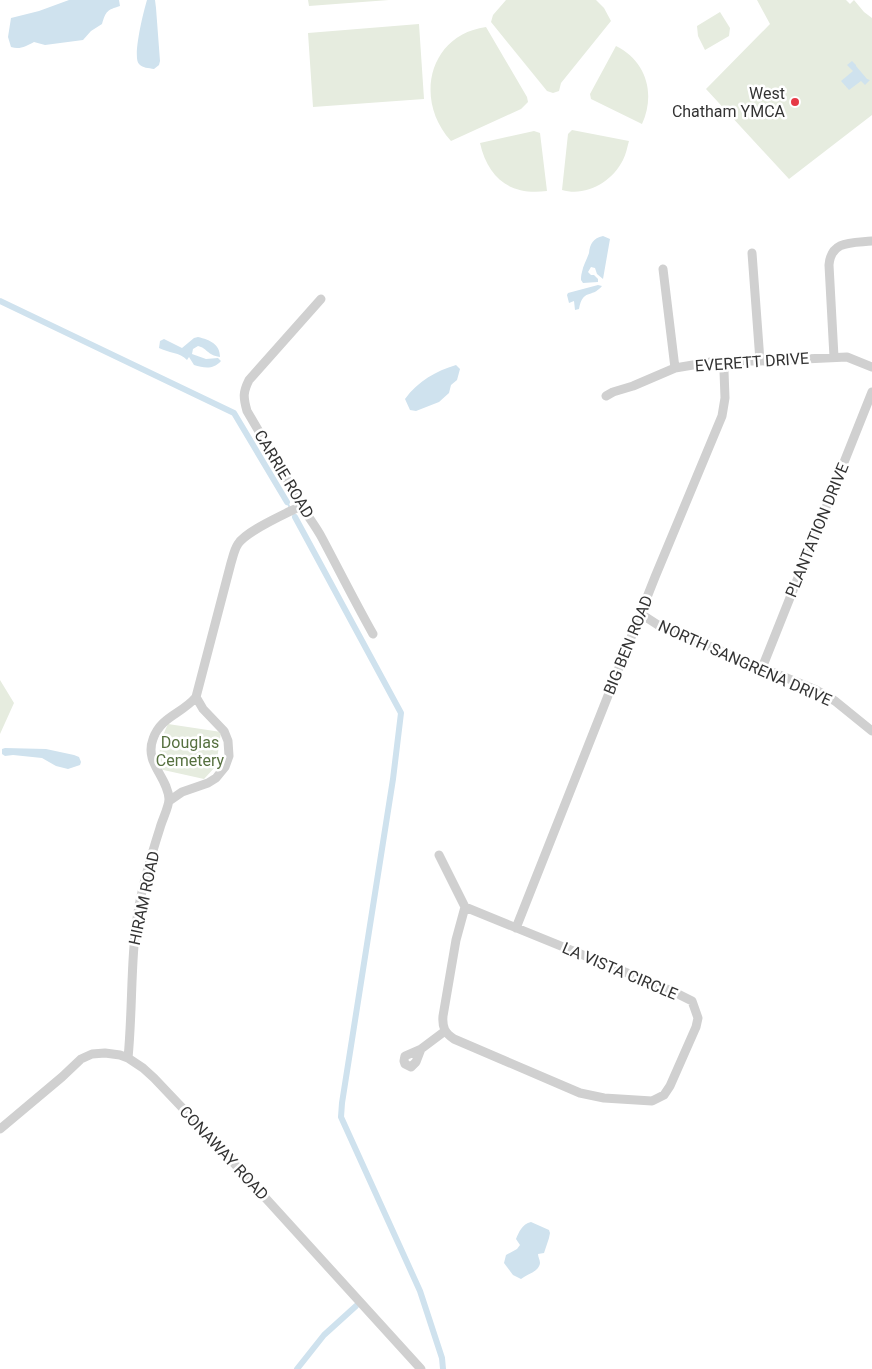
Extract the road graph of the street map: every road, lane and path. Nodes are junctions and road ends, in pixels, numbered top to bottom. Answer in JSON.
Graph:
{"nodes":[{"id":1,"x":872,"y":241,"type":"edge"},
{"id":2,"x":752,"y":253,"type":"dead end"},
{"id":3,"x":663,"y":269,"type":"dead end"},
{"id":4,"x":321,"y":299,"type":"dead end"},
{"id":5,"x":834,"y":357,"type":"junction"},
{"id":6,"x":717,"y":361,"type":"junction"},
{"id":7,"x":760,"y":362,"type":"junction"},
{"id":8,"x":872,"y":367,"type":"edge"},
{"id":9,"x":676,"y":368,"type":"junction"},
{"id":10,"x":872,"y":392,"type":"edge"},
{"id":11,"x":606,"y":396,"type":"dead end"},
{"id":12,"x":301,"y":506,"type":"junction"},
{"id":13,"x":641,"y":614,"type":"junction"},
{"id":14,"x":373,"y":634,"type":"dead end"},
{"id":15,"x":762,"y":668,"type":"junction"},
{"id":16,"x":196,"y":697,"type":"junction"},
{"id":17,"x":872,"y":731,"type":"edge"},
{"id":18,"x":169,"y":801,"type":"junction"},
{"id":19,"x":439,"y":856,"type":"dead end"},
{"id":20,"x":465,"y":907,"type":"junction"},
{"id":21,"x":516,"y":928,"type":"junction"},
{"id":22,"x":445,"y":1031,"type":"junction"},
{"id":23,"x":421,"y":1049,"type":"dead end"},
{"id":24,"x":128,"y":1058,"type":"junction"},
{"id":25,"x":0,"y":1129,"type":"edge"},
{"id":26,"x":421,"y":1369,"type":"edge"}],
"edges":[{"from":1,"to":5,"type":"street"},
{"from":2,"to":7,"type":"street"},
{"from":3,"to":9,"type":"street"},
{"from":4,"to":12,"type":"street","name":"CARRIE ROAD"},
{"from":5,"to":7,"type":"street","name":"EVERETT DRIVE"},
{"from":5,"to":8,"type":"street","name":"EVERETT DRIVE"},
{"from":6,"to":7,"type":"street","name":"EVERETT DRIVE"},
{"from":6,"to":9,"type":"street","name":"EVERETT DRIVE"},
{"from":6,"to":13,"type":"street","name":"BIG BEN ROAD"},
{"from":9,"to":11,"type":"street","name":"EVERETT DRIVE"},
{"from":10,"to":15,"type":"street","name":"PLANTATION DRIVE"},
{"from":12,"to":14,"type":"street","name":"CARRIE ROAD"},
{"from":12,"to":16,"type":"street"},
{"from":13,"to":15,"type":"street","name":"NORTH SANGRENA DRIVE"},
{"from":13,"to":21,"type":"street","name":"BIG BEN ROAD"},
{"from":15,"to":17,"type":"street","name":"NORTH SANGRENA DRIVE"},
{"from":16,"to":18,"type":"street"},
{"from":16,"to":18,"type":"street"},
{"from":18,"to":24,"type":"street","name":"HIRAM ROAD"},
{"from":19,"to":20,"type":"street"},
{"from":20,"to":21,"type":"street","name":"LA VISTA CIRCLE"},
{"from":20,"to":22,"type":"street"},
{"from":21,"to":22,"type":"street","name":"LA VISTA CIRCLE"},
{"from":22,"to":23,"type":"street"},
{"from":24,"to":25,"type":"street","name":"CONAWAY ROAD"},
{"from":24,"to":26,"type":"street","name":"CONAWAY ROAD"}]}
